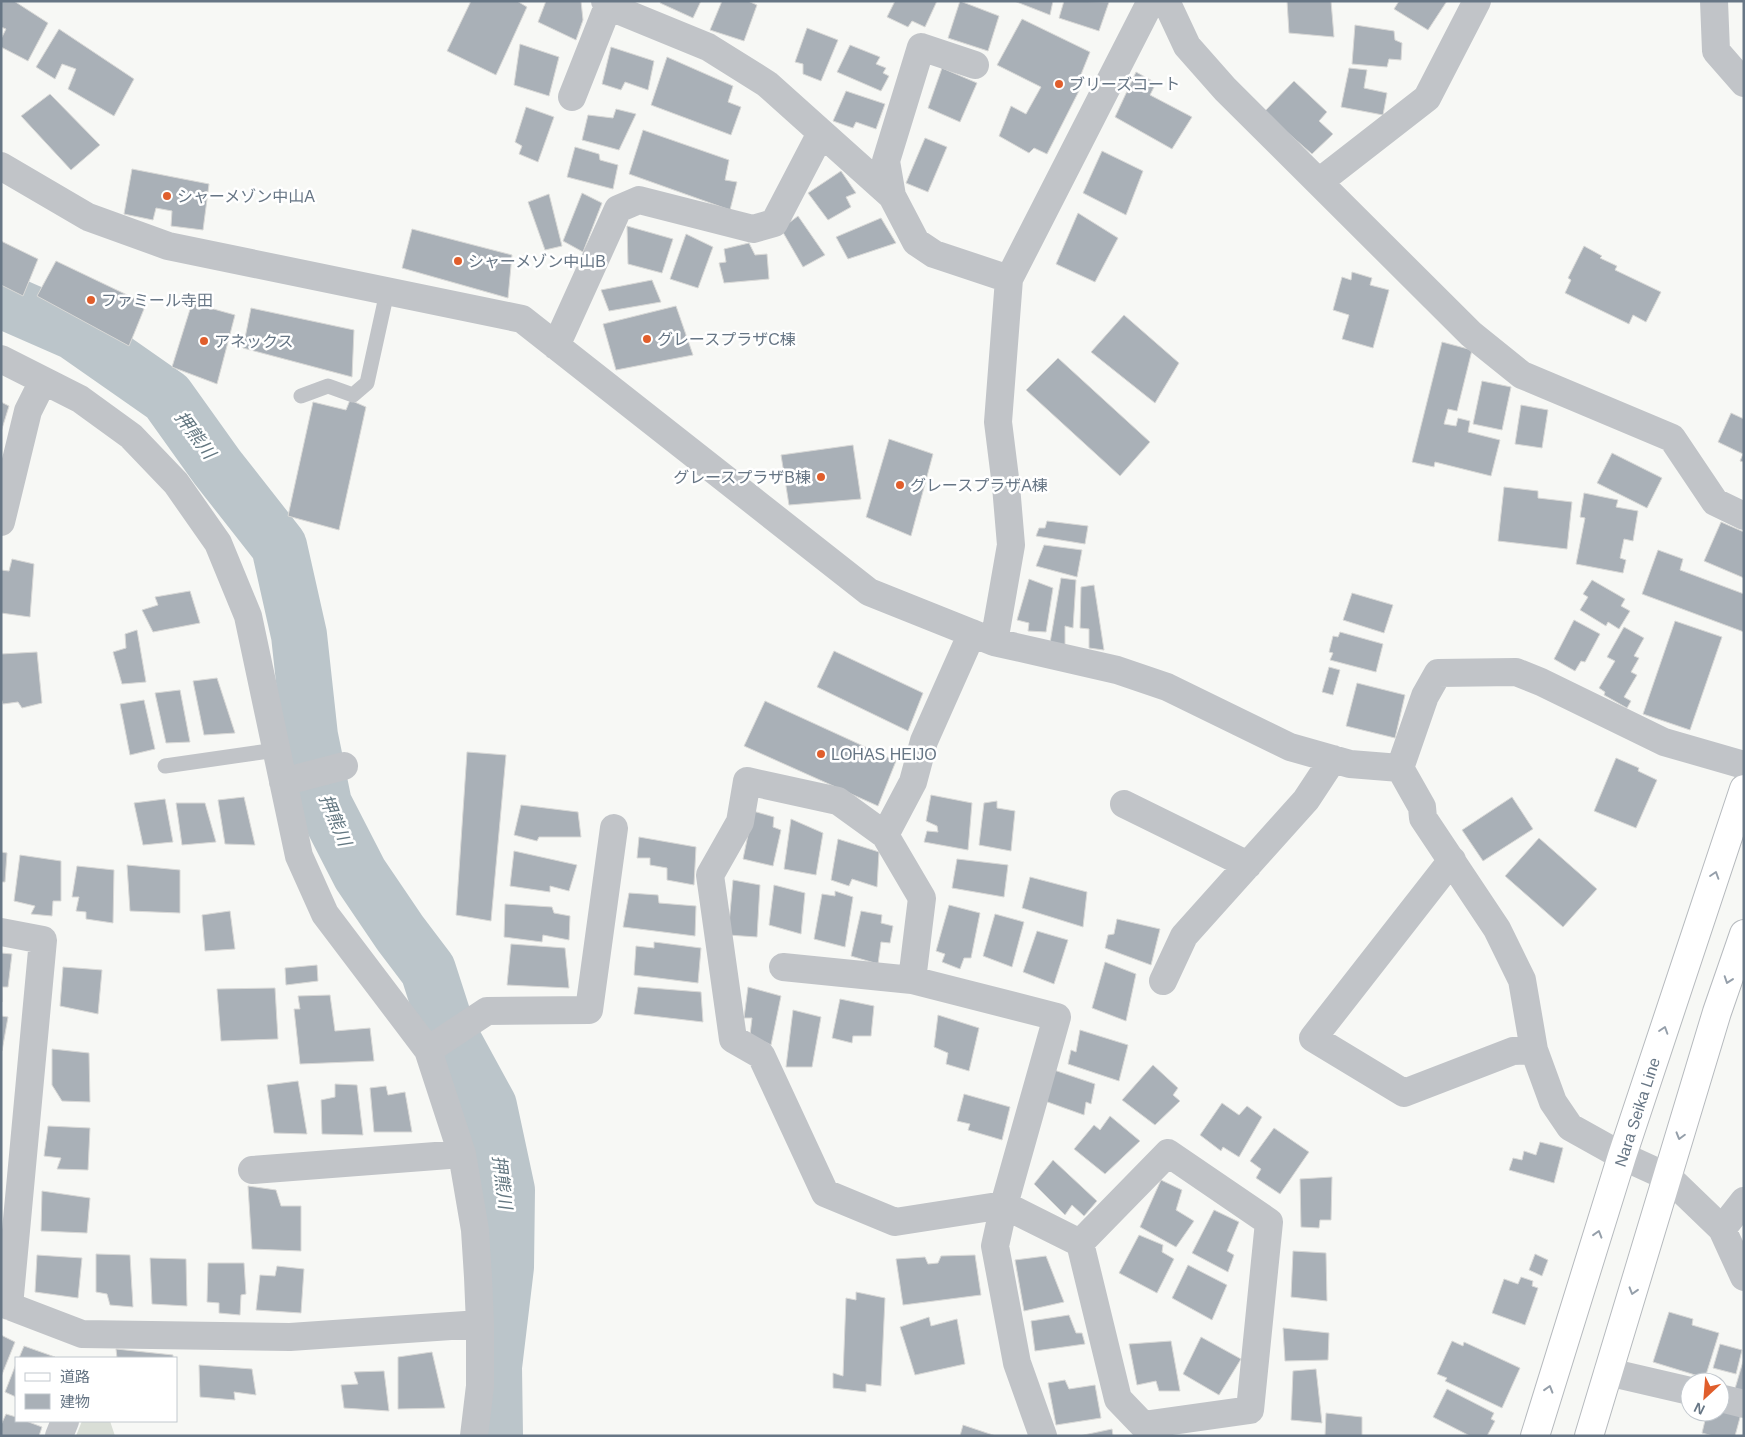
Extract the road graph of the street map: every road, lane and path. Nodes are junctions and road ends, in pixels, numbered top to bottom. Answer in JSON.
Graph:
{"nodes":[{"id":1,"x":1151,"y":1,"type":"edge"},
{"id":2,"x":1166,"y":1,"type":"edge"},
{"id":3,"x":1477,"y":1,"type":"edge"},
{"id":4,"x":1714,"y":1,"type":"edge"},
{"id":5,"x":606,"y":4,"type":"edge"},
{"id":6,"x":975,"y":65,"type":"dead end"},
{"id":7,"x":1744,"y":83,"type":"edge"},
{"id":8,"x":572,"y":96,"type":"dead end"},
{"id":9,"x":821,"y":133,"type":"junction"},
{"id":10,"x":1,"y":166,"type":"edge"},
{"id":11,"x":1318,"y":182,"type":"junction"},
{"id":12,"x":892,"y":196,"type":"junction"},
{"id":13,"x":1009,"y":279,"type":"junction"},
{"id":14,"x":387,"y":292,"type":"junction"},
{"id":15,"x":556,"y":346,"type":"junction"},
{"id":16,"x":1,"y":359,"type":"edge"},
{"id":17,"x":43,"y":381,"type":"junction"},
{"id":18,"x":301,"y":396,"type":"dead end"},
{"id":19,"x":1744,"y":516,"type":"edge"},
{"id":20,"x":1,"y":522,"type":"edge"},
{"id":21,"x":983,"y":638,"type":"junction"},
{"id":22,"x":276,"y":750,"type":"junction"},
{"id":23,"x":1333,"y":759,"type":"junction"},
{"id":24,"x":1744,"y":765,"type":"edge"},
{"id":25,"x":165,"y":766,"type":"dead end"},
{"id":26,"x":344,"y":766,"type":"dead end"},
{"id":27,"x":1400,"y":768,"type":"junction"},
{"id":28,"x":283,"y":782,"type":"junction"},
{"id":29,"x":1744,"y":789,"type":"edge"},
{"id":30,"x":1124,"y":804,"type":"dead end"},
{"id":31,"x":614,"y":828,"type":"dead end"},
{"id":32,"x":885,"y":835,"type":"junction"},
{"id":33,"x":1452,"y":860,"type":"junction"},
{"id":34,"x":1248,"y":865,"type":"junction"},
{"id":35,"x":1,"y":932,"type":"edge"},
{"id":36,"x":1744,"y":934,"type":"edge"},
{"id":37,"x":783,"y":967,"type":"dead end"},
{"id":38,"x":912,"y":980,"type":"junction"},
{"id":39,"x":1163,"y":981,"type":"dead end"},
{"id":40,"x":428,"y":1050,"type":"junction"},
{"id":41,"x":1534,"y":1050,"type":"junction"},
{"id":42,"x":462,"y":1154,"type":"junction"},
{"id":43,"x":1622,"y":1156,"type":"junction"},
{"id":44,"x":252,"y":1170,"type":"dead end"},
{"id":45,"x":1668,"y":1177,"type":"junction"},
{"id":46,"x":1744,"y":1201,"type":"edge"},
{"id":47,"x":1004,"y":1205,"type":"junction"},
{"id":48,"x":1722,"y":1228,"type":"junction"},
{"id":49,"x":1080,"y":1244,"type":"junction"},
{"id":50,"x":1744,"y":1277,"type":"edge"},
{"id":51,"x":5,"y":1304,"type":"edge"},
{"id":52,"x":480,"y":1324,"type":"junction"},
{"id":53,"x":96,"y":1347,"type":"edge"},
{"id":54,"x":1608,"y":1372,"type":"junction"},
{"id":55,"x":1680,"y":1389,"type":"edge"},
{"id":56,"x":1730,"y":1400,"type":"edge"},
{"id":57,"x":1744,"y":1404,"type":"edge"},
{"id":58,"x":65,"y":1422,"type":"edge"},
{"id":59,"x":59,"y":1436,"type":"edge"},
{"id":60,"x":474,"y":1436,"type":"edge"},
{"id":61,"x":1043,"y":1436,"type":"edge"},
{"id":62,"x":1535,"y":1436,"type":"edge"},
{"id":63,"x":1589,"y":1436,"type":"edge"}],
"edges":[{"from":1,"to":13,"type":"street"},
{"from":2,"to":11,"type":"street"},
{"from":3,"to":11,"type":"street"},
{"from":4,"to":7,"type":"street"},
{"from":5,"to":8,"type":"street"},
{"from":5,"to":9,"type":"street"},
{"from":6,"to":12,"type":"street"},
{"from":9,"to":12,"type":"street"},
{"from":9,"to":15,"type":"street"},
{"from":10,"to":14,"type":"street"},
{"from":11,"to":19,"type":"street"},
{"from":12,"to":13,"type":"street"},
{"from":13,"to":21,"type":"street"},
{"from":14,"to":15,"type":"street"},
{"from":14,"to":18,"type":"lane"},
{"from":15,"to":21,"type":"street"},
{"from":16,"to":17,"type":"street"},
{"from":17,"to":20,"type":"street"},
{"from":17,"to":22,"type":"street"},
{"from":21,"to":23,"type":"street"},
{"from":21,"to":32,"type":"street"},
{"from":22,"to":25,"type":"lane"},
{"from":22,"to":28,"type":"street"},
{"from":23,"to":27,"type":"street"},
{"from":23,"to":34,"type":"street"},
{"from":24,"to":27,"type":"street"},
{"from":26,"to":28,"type":"street"},
{"from":27,"to":33,"type":"street"},
{"from":28,"to":40,"type":"street"},
{"from":43,"to":29,"type":"main road","name":"Nara Seika Line","one_way":true},
{"from":30,"to":34,"type":"street"},
{"from":31,"to":40,"type":"street"},
{"from":32,"to":38,"type":"street"},
{"from":32,"to":47,"type":"street"},
{"from":33,"to":41,"type":"street"},
{"from":33,"to":41,"type":"street"},
{"from":34,"to":39,"type":"street"},
{"from":35,"to":51,"type":"street"},
{"from":36,"to":45,"type":"main road","one_way":true},
{"from":37,"to":38,"type":"street"},
{"from":38,"to":47,"type":"street"},
{"from":40,"to":42,"type":"street"},
{"from":41,"to":43,"type":"street"},
{"from":42,"to":44,"type":"street"},
{"from":42,"to":52,"type":"street"},
{"from":43,"to":45,"type":"street"},
{"from":62,"to":43,"type":"main road","name":"Nara Seika Line","one_way":true},
{"from":45,"to":48,"type":"street"},
{"from":45,"to":54,"type":"main road","one_way":true},
{"from":46,"to":48,"type":"street"},
{"from":47,"to":49,"type":"street"},
{"from":47,"to":61,"type":"street"},
{"from":48,"to":50,"type":"street"},
{"from":49,"to":49,"type":"street"},
{"from":51,"to":53,"type":"street"},
{"from":52,"to":53,"type":"street"},
{"from":52,"to":60,"type":"street"},
{"from":54,"to":55,"type":"street"},
{"from":54,"to":63,"type":"main road"},
{"from":56,"to":57,"type":"street"},
{"from":58,"to":59,"type":"street"}]}
